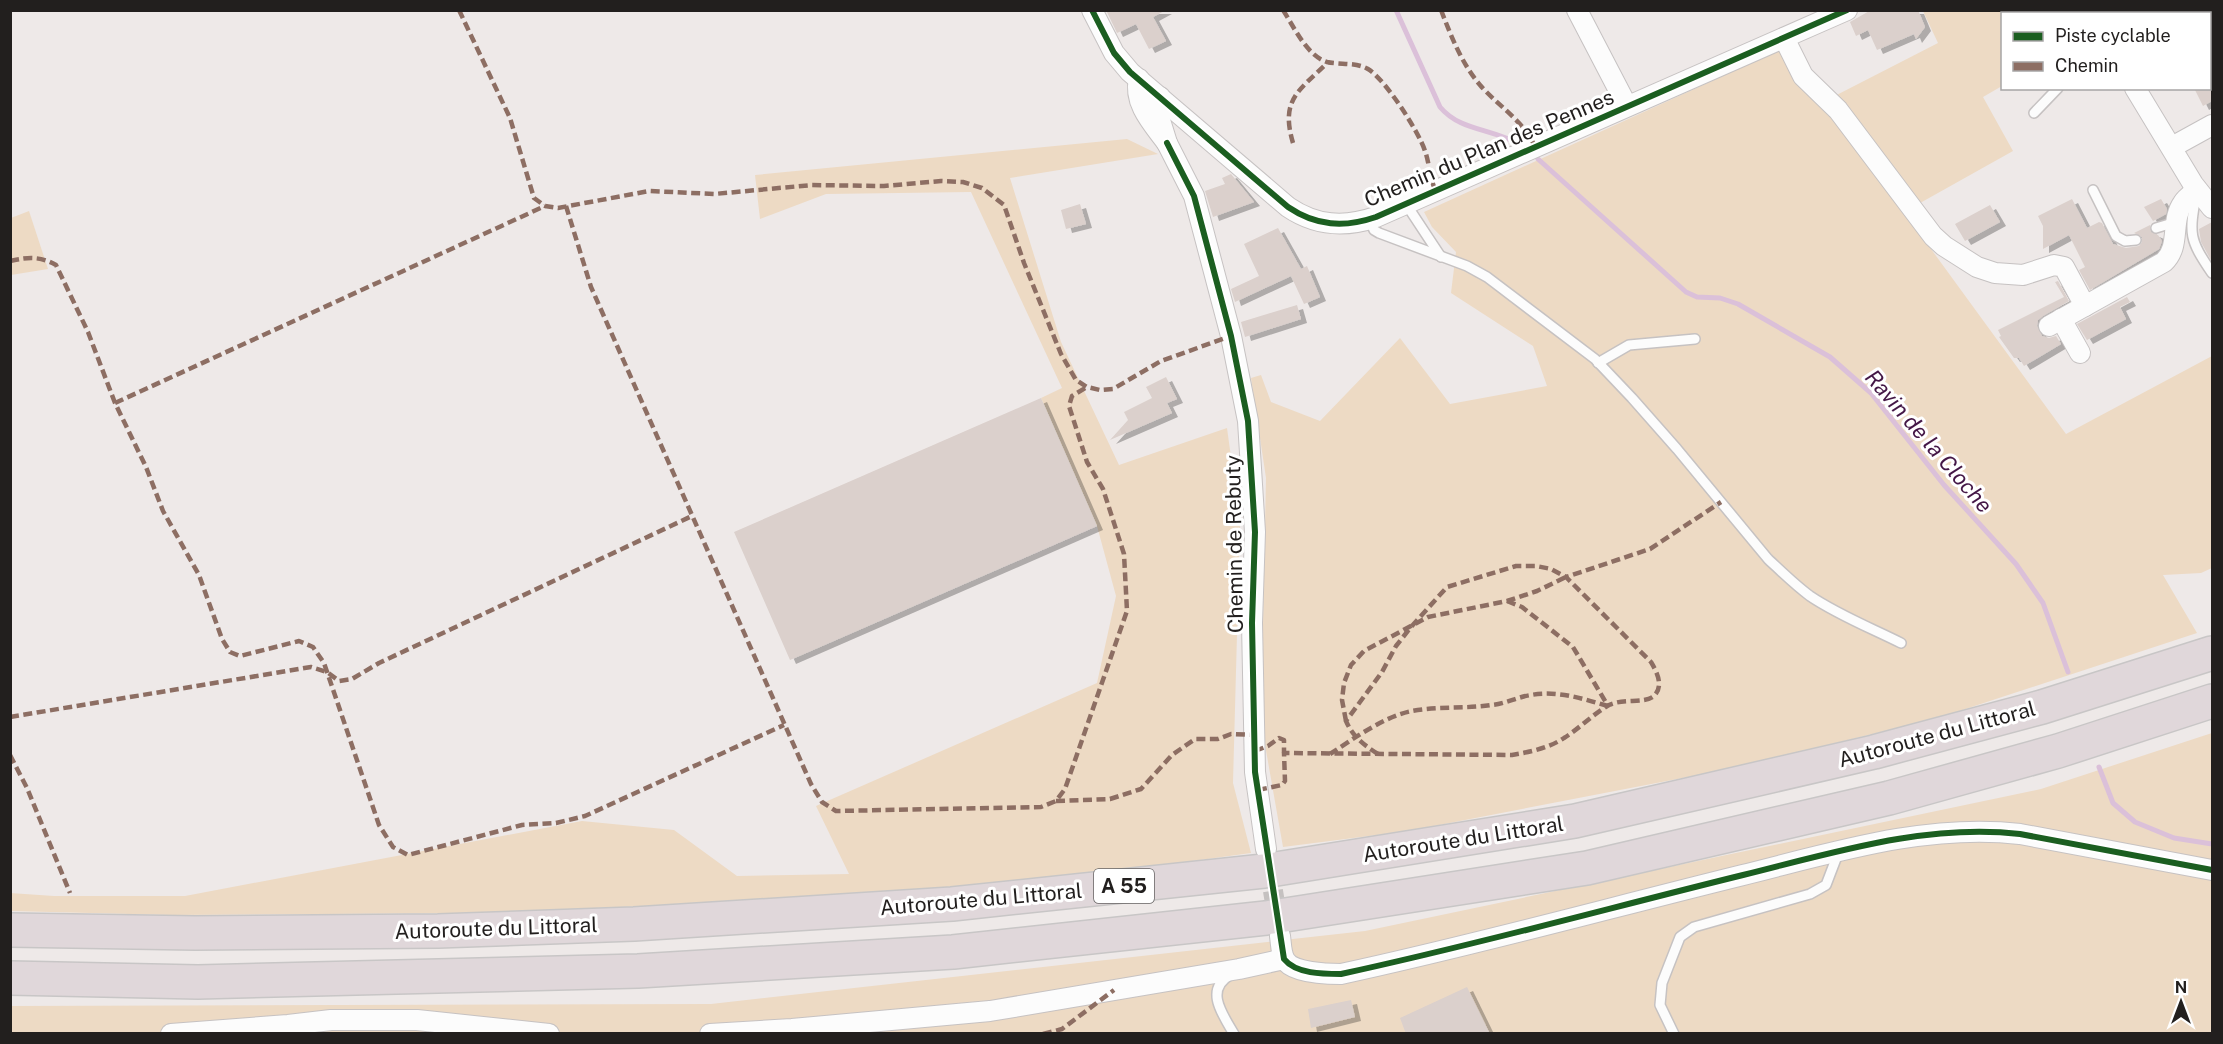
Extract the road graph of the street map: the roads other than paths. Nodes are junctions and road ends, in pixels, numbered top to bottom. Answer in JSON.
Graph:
{"nodes":[{"id":1,"x":1092,"y":10,"type":"edge"},
{"id":2,"x":1577,"y":10,"type":"edge"},
{"id":3,"x":1836,"y":12,"type":"edge"},
{"id":4,"x":1784,"y":38,"type":"junction"},
{"id":5,"x":1139,"y":80,"type":"junction"},
{"id":6,"x":2056,"y":90,"type":"edge"},
{"id":7,"x":2136,"y":90,"type":"edge"},
{"id":8,"x":1160,"y":97,"type":"junction"},
{"id":9,"x":1627,"y":106,"type":"junction"},
{"id":10,"x":2034,"y":112,"type":"dead end"},
{"id":11,"x":2212,"y":126,"type":"edge"},
{"id":12,"x":1167,"y":143,"type":"junction"},
{"id":13,"x":2172,"y":147,"type":"junction"},
{"id":14,"x":2093,"y":190,"type":"dead end"},
{"id":15,"x":2197,"y":190,"type":"junction"},
{"id":16,"x":1406,"y":204,"type":"junction"},
{"id":17,"x":2212,"y":208,"type":"edge"},
{"id":18,"x":1369,"y":219,"type":"junction"},
{"id":19,"x":2177,"y":221,"type":"junction"},
{"id":20,"x":2156,"y":228,"type":"dead end"},
{"id":21,"x":2136,"y":240,"type":"dead end"},
{"id":22,"x":1441,"y":257,"type":"junction"},
{"id":23,"x":2212,"y":273,"type":"edge"},
{"id":24,"x":2085,"y":306,"type":"junction"},
{"id":25,"x":1695,"y":339,"type":"dead end"},
{"id":26,"x":2080,"y":353,"type":"dead end"},
{"id":27,"x":1598,"y":363,"type":"junction"},
{"id":28,"x":1901,"y":643,"type":"dead end"},
{"id":29,"x":2212,"y":653,"type":"edge"},
{"id":30,"x":2212,"y":701,"type":"edge"},
{"id":31,"x":1266,"y":849,"type":"tunnel mouth"},
{"id":32,"x":1839,"y":851,"type":"junction"},
{"id":33,"x":2212,"y":870,"type":"edge"},
{"id":34,"x":10,"y":930,"type":"edge"},
{"id":35,"x":1280,"y":936,"type":"tunnel mouth"},
{"id":36,"x":1284,"y":959,"type":"junction"},
{"id":37,"x":1239,"y":969,"type":"junction"},
{"id":38,"x":10,"y":978,"type":"edge"},
{"id":39,"x":198,"y":982,"type":"junction"},
{"id":40,"x":10,"y":988,"type":"edge"},
{"id":41,"x":171,"y":1034,"type":"edge"},
{"id":42,"x":549,"y":1034,"type":"edge"},
{"id":43,"x":710,"y":1034,"type":"edge"},
{"id":44,"x":1234,"y":1034,"type":"edge"},
{"id":45,"x":1674,"y":1034,"type":"edge"}],
"edges":[{"from":1,"to":5,"type":"street"},
{"from":2,"to":9,"type":"street"},
{"from":3,"to":4,"type":"street","name":"Chemin du Plan des Pennes"},
{"from":4,"to":9,"type":"street","name":"Chemin du Plan des Pennes"},
{"from":4,"to":24,"type":"street"},
{"from":5,"to":8,"type":"street","name":"Chemin du Plan des Pennes"},
{"from":5,"to":12,"type":"street","name":"Chemin de Rebuty"},
{"from":6,"to":10,"type":"lane"},
{"from":7,"to":13,"type":"street"},
{"from":8,"to":12,"type":"street","name":"Chemin de Rebuty"},
{"from":8,"to":18,"type":"street","name":"Chemin du Plan des Pennes"},
{"from":9,"to":16,"type":"street","name":"Chemin du Plan des Pennes"},
{"from":11,"to":13,"type":"street"},
{"from":12,"to":31,"type":"street","name":"Chemin de Rebuty"},
{"from":13,"to":15,"type":"street"},
{"from":14,"to":21,"type":"lane"},
{"from":15,"to":17,"type":"street"},
{"from":15,"to":19,"type":"street"},
{"from":15,"to":23,"type":"lane"},
{"from":16,"to":18,"type":"street","name":"Chemin du Plan des Pennes"},
{"from":16,"to":22,"type":"lane"},
{"from":18,"to":22,"type":"lane"},
{"from":19,"to":20,"type":"lane"},
{"from":19,"to":24,"type":"street"},
{"from":22,"to":27,"type":"lane"},
{"from":24,"to":26,"type":"street"},
{"from":25,"to":27,"type":"lane"},
{"from":27,"to":28,"type":"lane"},
{"from":29,"to":34,"type":"highway","name":"Autoroute du Littoral","number":"A 55"},
{"from":30,"to":39,"type":"highway","number":"A 55"},
{"from":32,"to":33,"type":"street"},
{"from":32,"to":36,"type":"street"},
{"from":32,"to":45,"type":"lane"},
{"from":35,"to":36,"type":"street"},
{"from":36,"to":37,"type":"street"},
{"from":37,"to":43,"type":"street"},
{"from":37,"to":44,"type":"lane"},
{"from":38,"to":39,"type":"highway","number":"A 55"},
{"from":39,"to":40,"type":"highway"},
{"from":41,"to":42,"type":"street"}]}
